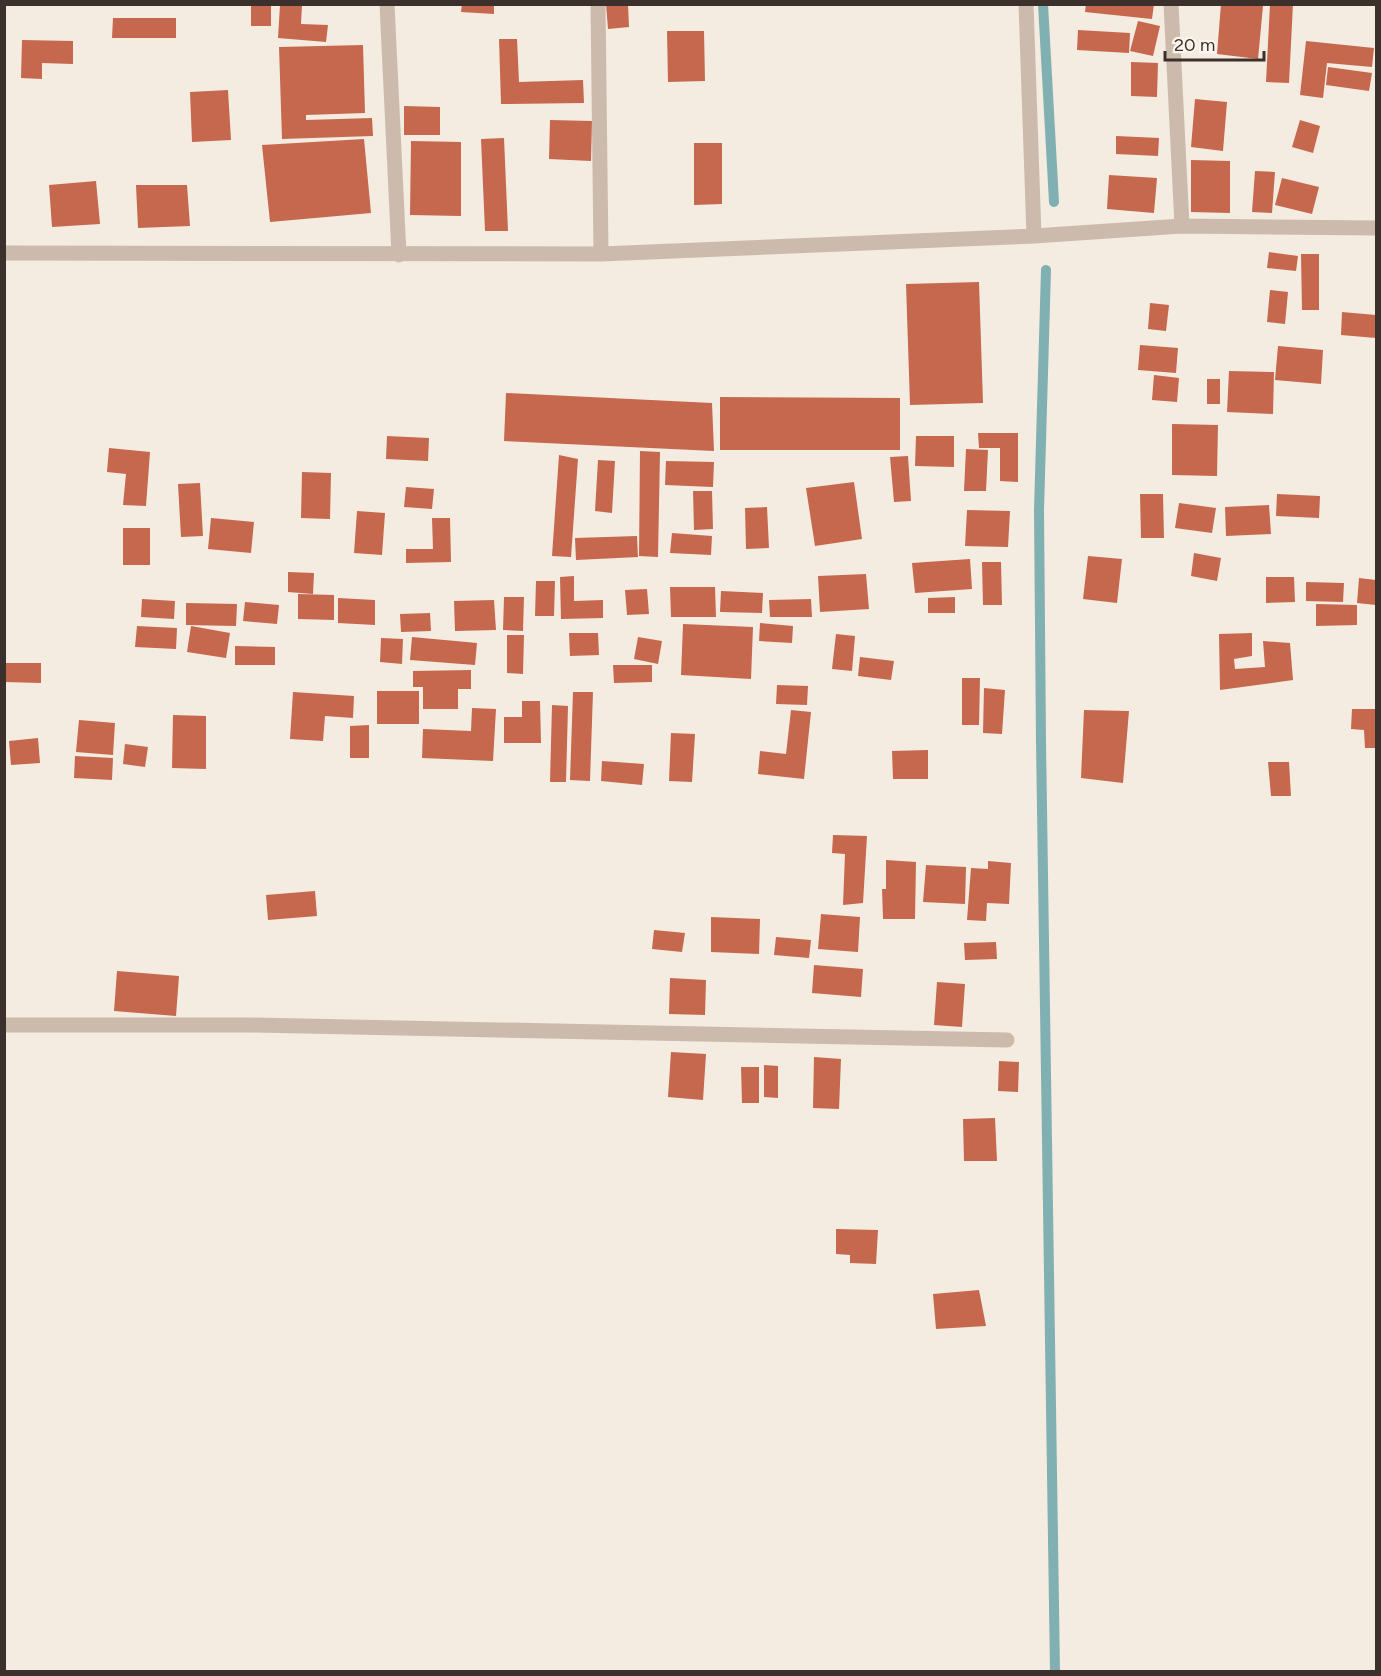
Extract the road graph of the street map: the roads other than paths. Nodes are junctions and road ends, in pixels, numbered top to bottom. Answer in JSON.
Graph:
{"nodes":[{"id":1,"x":387,"y":4,"type":"edge"},
{"id":2,"x":598,"y":4,"type":"edge"},
{"id":3,"x":1026,"y":4,"type":"edge"},
{"id":4,"x":1171,"y":4,"type":"edge"},
{"id":5,"x":1182,"y":226,"type":"junction"},
{"id":6,"x":1377,"y":228,"type":"edge"},
{"id":7,"x":1034,"y":236,"type":"junction"},
{"id":8,"x":4,"y":253,"type":"edge"},
{"id":9,"x":601,"y":254,"type":"junction"},
{"id":10,"x":399,"y":255,"type":"junction"},
{"id":11,"x":4,"y":1025,"type":"edge"},
{"id":12,"x":1007,"y":1040,"type":"dead end"}],
"edges":[{"from":1,"to":10,"type":"street"},
{"from":2,"to":9,"type":"street"},
{"from":3,"to":7,"type":"street"},
{"from":4,"to":5,"type":"street"},
{"from":5,"to":6,"type":"street"},
{"from":5,"to":7,"type":"street"},
{"from":7,"to":9,"type":"street"},
{"from":8,"to":10,"type":"street"},
{"from":9,"to":10,"type":"street"},
{"from":11,"to":12,"type":"street"}]}
